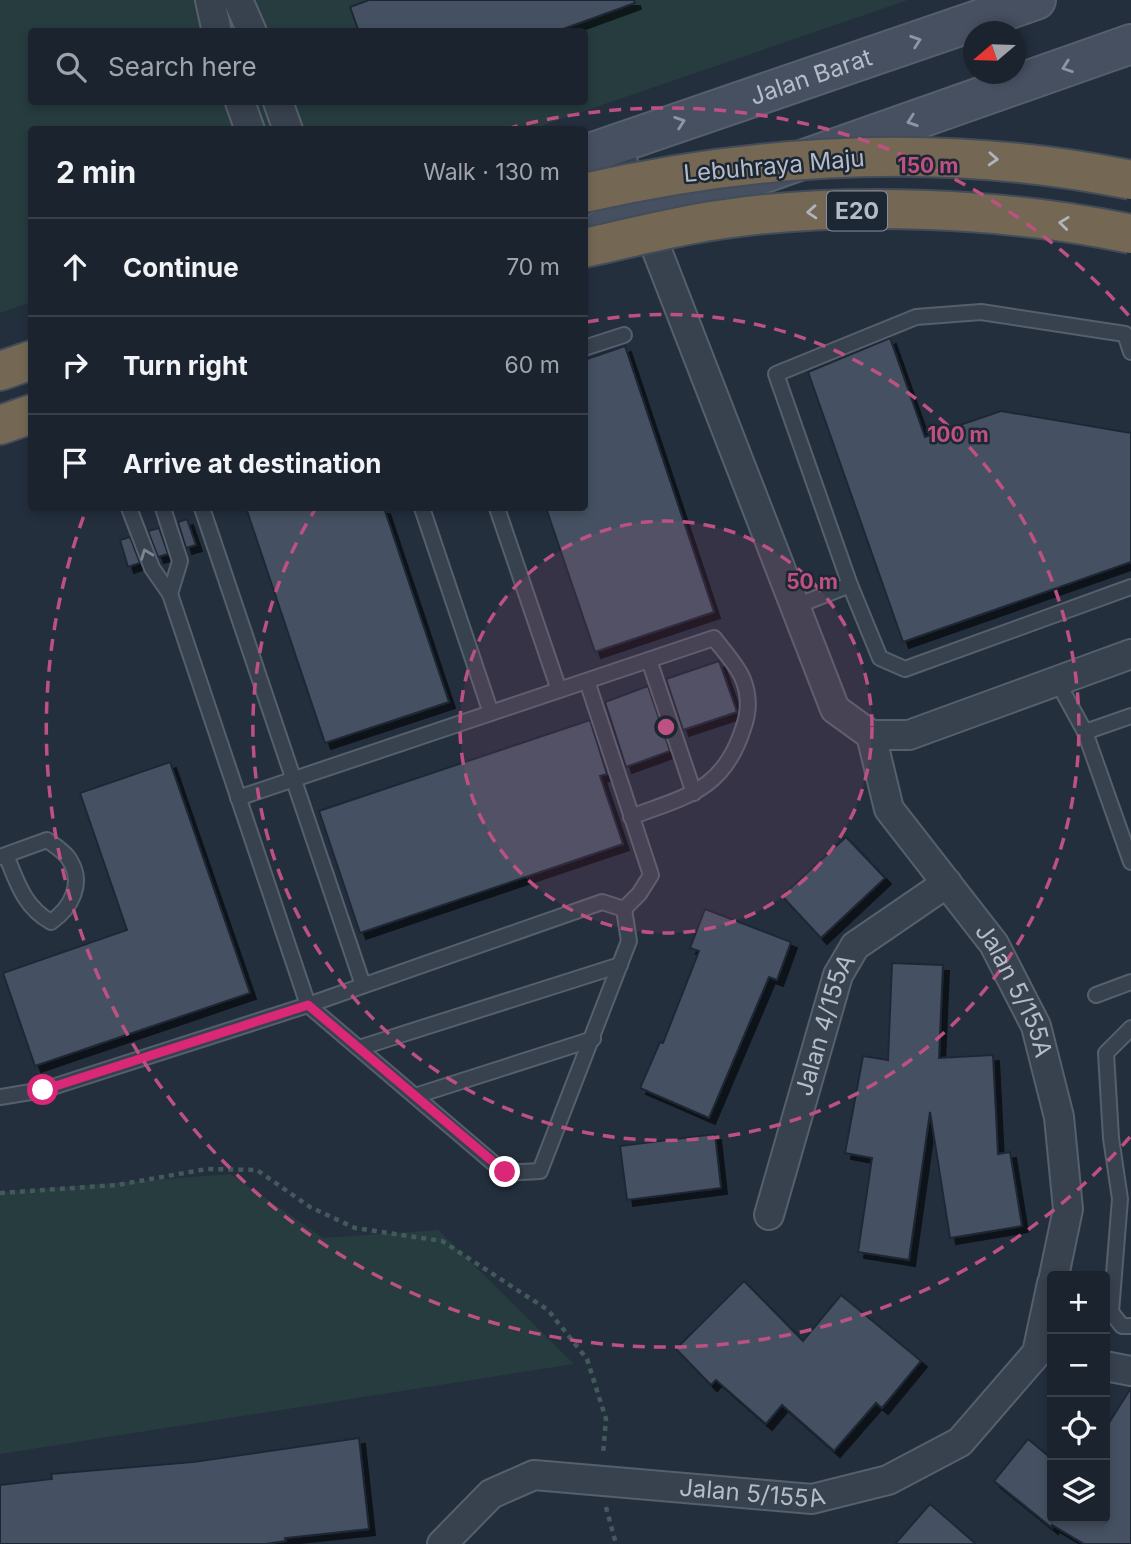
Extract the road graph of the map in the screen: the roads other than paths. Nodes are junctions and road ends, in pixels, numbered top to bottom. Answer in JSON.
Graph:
{"nodes":[{"id":1,"x":210,"y":0,"type":"edge"},
{"id":2,"x":238,"y":0,"type":"edge"},
{"id":3,"x":1036,"y":0,"type":"edge"},
{"id":4,"x":216,"y":28,"type":"edge"},
{"id":5,"x":250,"y":28,"type":"edge"},
{"id":6,"x":1131,"y":44,"type":"edge"},
{"id":7,"x":241,"y":105,"type":"edge"},
{"id":8,"x":279,"y":105,"type":"edge"},
{"id":9,"x":249,"y":126,"type":"edge"},
{"id":10,"x":287,"y":126,"type":"edge"},
{"id":11,"x":600,"y":150,"type":"edge"},
{"id":12,"x":1131,"y":180,"type":"edge"},
{"id":13,"x":588,"y":192,"type":"edge"},
{"id":14,"x":644,"y":216,"type":"junction"},
{"id":15,"x":1131,"y":234,"type":"edge"},
{"id":16,"x":588,"y":235,"type":"edge"},
{"id":17,"x":588,"y":247,"type":"edge"},
{"id":18,"x":624,"y":335,"type":"dead end"},
{"id":19,"x":28,"y":344,"type":"edge"},
{"id":20,"x":588,"y":347,"type":"edge"},
{"id":21,"x":1131,"y":352,"type":"edge"},
{"id":22,"x":0,"y":354,"type":"edge"},
{"id":23,"x":28,"y":361,"type":"edge"},
{"id":24,"x":0,"y":371,"type":"edge"},
{"id":25,"x":28,"y":415,"type":"edge"},
{"id":26,"x":0,"y":425,"type":"edge"},
{"id":27,"x":28,"y":430,"type":"edge"},
{"id":28,"x":0,"y":439,"type":"edge"},
{"id":29,"x":125,"y":511,"type":"edge"},
{"id":30,"x":133,"y":511,"type":"edge"},
{"id":31,"x":164,"y":511,"type":"edge"},
{"id":32,"x":203,"y":511,"type":"edge"},
{"id":33,"x":423,"y":511,"type":"edge"},
{"id":34,"x":498,"y":511,"type":"edge"},
{"id":35,"x":116,"y":515,"type":"dead end"},
{"id":36,"x":850,"y":585,"type":"junction"},
{"id":37,"x":1131,"y":587,"type":"edge"},
{"id":38,"x":170,"y":594,"type":"junction"},
{"id":39,"x":796,"y":606,"type":"junction"},
{"id":40,"x":1131,"y":654,"type":"edge"},
{"id":41,"x":649,"y":660,"type":"junction"},
{"id":42,"x":587,"y":681,"type":"junction"},
{"id":43,"x":1057,"y":681,"type":"junction"},
{"id":44,"x":559,"y":690,"type":"junction"},
{"id":45,"x":491,"y":713,"type":"junction"},
{"id":46,"x":1131,"y":716,"type":"edge"},
{"id":47,"x":1085,"y":733,"type":"junction"},
{"id":48,"x":870,"y":735,"type":"junction"},
{"id":49,"x":294,"y":779,"type":"junction"},
{"id":50,"x":694,"y":793,"type":"junction"},
{"id":51,"x":238,"y":798,"type":"junction"},
{"id":52,"x":631,"y":817,"type":"junction"},
{"id":53,"x":3,"y":856,"type":"edge"},
{"id":54,"x":1131,"y":862,"type":"edge"},
{"id":55,"x":947,"y":883,"type":"junction"},
{"id":56,"x":624,"y":909,"type":"junction"},
{"id":57,"x":620,"y":965,"type":"junction"},
{"id":58,"x":1131,"y":982,"type":"edge"},
{"id":59,"x":363,"y":985,"type":"junction"},
{"id":60,"x":1096,"y":995,"type":"dead end"},
{"id":61,"x":308,"y":1005,"type":"junction"},
{"id":62,"x":1131,"y":1028,"type":"edge"},
{"id":63,"x":593,"y":1040,"type":"junction"},
{"id":64,"x":359,"y":1048,"type":"junction"},
{"id":65,"x":415,"y":1096,"type":"junction"},
{"id":66,"x":0,"y":1097,"type":"edge"},
{"id":67,"x":769,"y":1215,"type":"dead end"},
{"id":68,"x":1055,"y":1271,"type":"edge"},
{"id":69,"x":1131,"y":1326,"type":"edge"},
{"id":70,"x":1047,"y":1327,"type":"edge"},
{"id":71,"x":1044,"y":1354,"type":"edge"},
{"id":72,"x":1110,"y":1367,"type":"edge"},
{"id":73,"x":1131,"y":1371,"type":"edge"},
{"id":74,"x":442,"y":1544,"type":"edge"}],
"edges":[{"from":1,"to":4,"type":"street"},
{"from":2,"to":5,"type":"street"},
{"from":11,"to":3,"type":"main road","name":"Jalan Barat","one_way":true},
{"from":6,"to":14,"type":"main road","one_way":true},
{"from":7,"to":9,"type":"street"},
{"from":8,"to":10,"type":"street"},
{"from":11,"to":14,"type":"street"},
{"from":13,"to":12,"type":"highway","name":"Lebuhraya Maju","number":"E20","one_way":true,"bridge":true},
{"from":14,"to":16,"type":"main road"},
{"from":14,"to":39,"type":"street"},
{"from":15,"to":17,"type":"highway","name":"Lebuhraya Maju","number":"E20","one_way":true,"bridge":true},
{"from":18,"to":20,"type":"lane"},
{"from":19,"to":22,"type":"main road"},
{"from":21,"to":36,"type":"lane"},
{"from":23,"to":24,"type":"highway"},
{"from":25,"to":26,"type":"highway"},
{"from":27,"to":28,"type":"main road"},
{"from":29,"to":35,"type":"lane"},
{"from":38,"to":30,"type":"lane","one_way":true},
{"from":31,"to":38,"type":"lane"},
{"from":32,"to":49,"type":"lane"},
{"from":33,"to":45,"type":"lane"},
{"from":34,"to":44,"type":"lane"},
{"from":36,"to":37,"type":"lane"},
{"from":36,"to":39,"type":"lane"},
{"from":38,"to":51,"type":"lane"},
{"from":39,"to":48,"type":"street"},
{"from":40,"to":43,"type":"street"},
{"from":41,"to":42,"type":"lane"},
{"from":41,"to":50,"type":"lane"},
{"from":41,"to":50,"type":"lane"},
{"from":42,"to":44,"type":"lane"},
{"from":42,"to":52,"type":"lane"},
{"from":43,"to":47,"type":"lane"},
{"from":43,"to":48,"type":"street"},
{"from":44,"to":45,"type":"lane"},
{"from":45,"to":49,"type":"lane"},
{"from":46,"to":47,"type":"lane"},
{"from":47,"to":54,"type":"lane"},
{"from":48,"to":55,"type":"street","name":"Jalan 5/155A"},
{"from":49,"to":51,"type":"lane"},
{"from":49,"to":59,"type":"lane"},
{"from":50,"to":52,"type":"lane"},
{"from":51,"to":61,"type":"lane"},
{"from":52,"to":56,"type":"lane"},
{"from":53,"to":53,"type":"lane"},
{"from":55,"to":67,"type":"street","name":"Jalan 4/155A"},
{"from":55,"to":68,"type":"street","name":"Jalan 5/155A"},
{"from":56,"to":57,"type":"lane"},
{"from":56,"to":59,"type":"lane"},
{"from":57,"to":63,"type":"lane"},
{"from":57,"to":64,"type":"lane"},
{"from":58,"to":60,"type":"lane"},
{"from":59,"to":61,"type":"lane"},
{"from":61,"to":64,"type":"lane"},
{"from":61,"to":66,"type":"lane"},
{"from":62,"to":69,"type":"lane"},
{"from":63,"to":65,"type":"lane"},
{"from":63,"to":65,"type":"lane"},
{"from":64,"to":65,"type":"lane"},
{"from":70,"to":71,"type":"street","name":"Jalan 5/155A"},
{"from":71,"to":74,"type":"street","name":"Jalan 5/155A"},
{"from":72,"to":73,"type":"street"}]}
